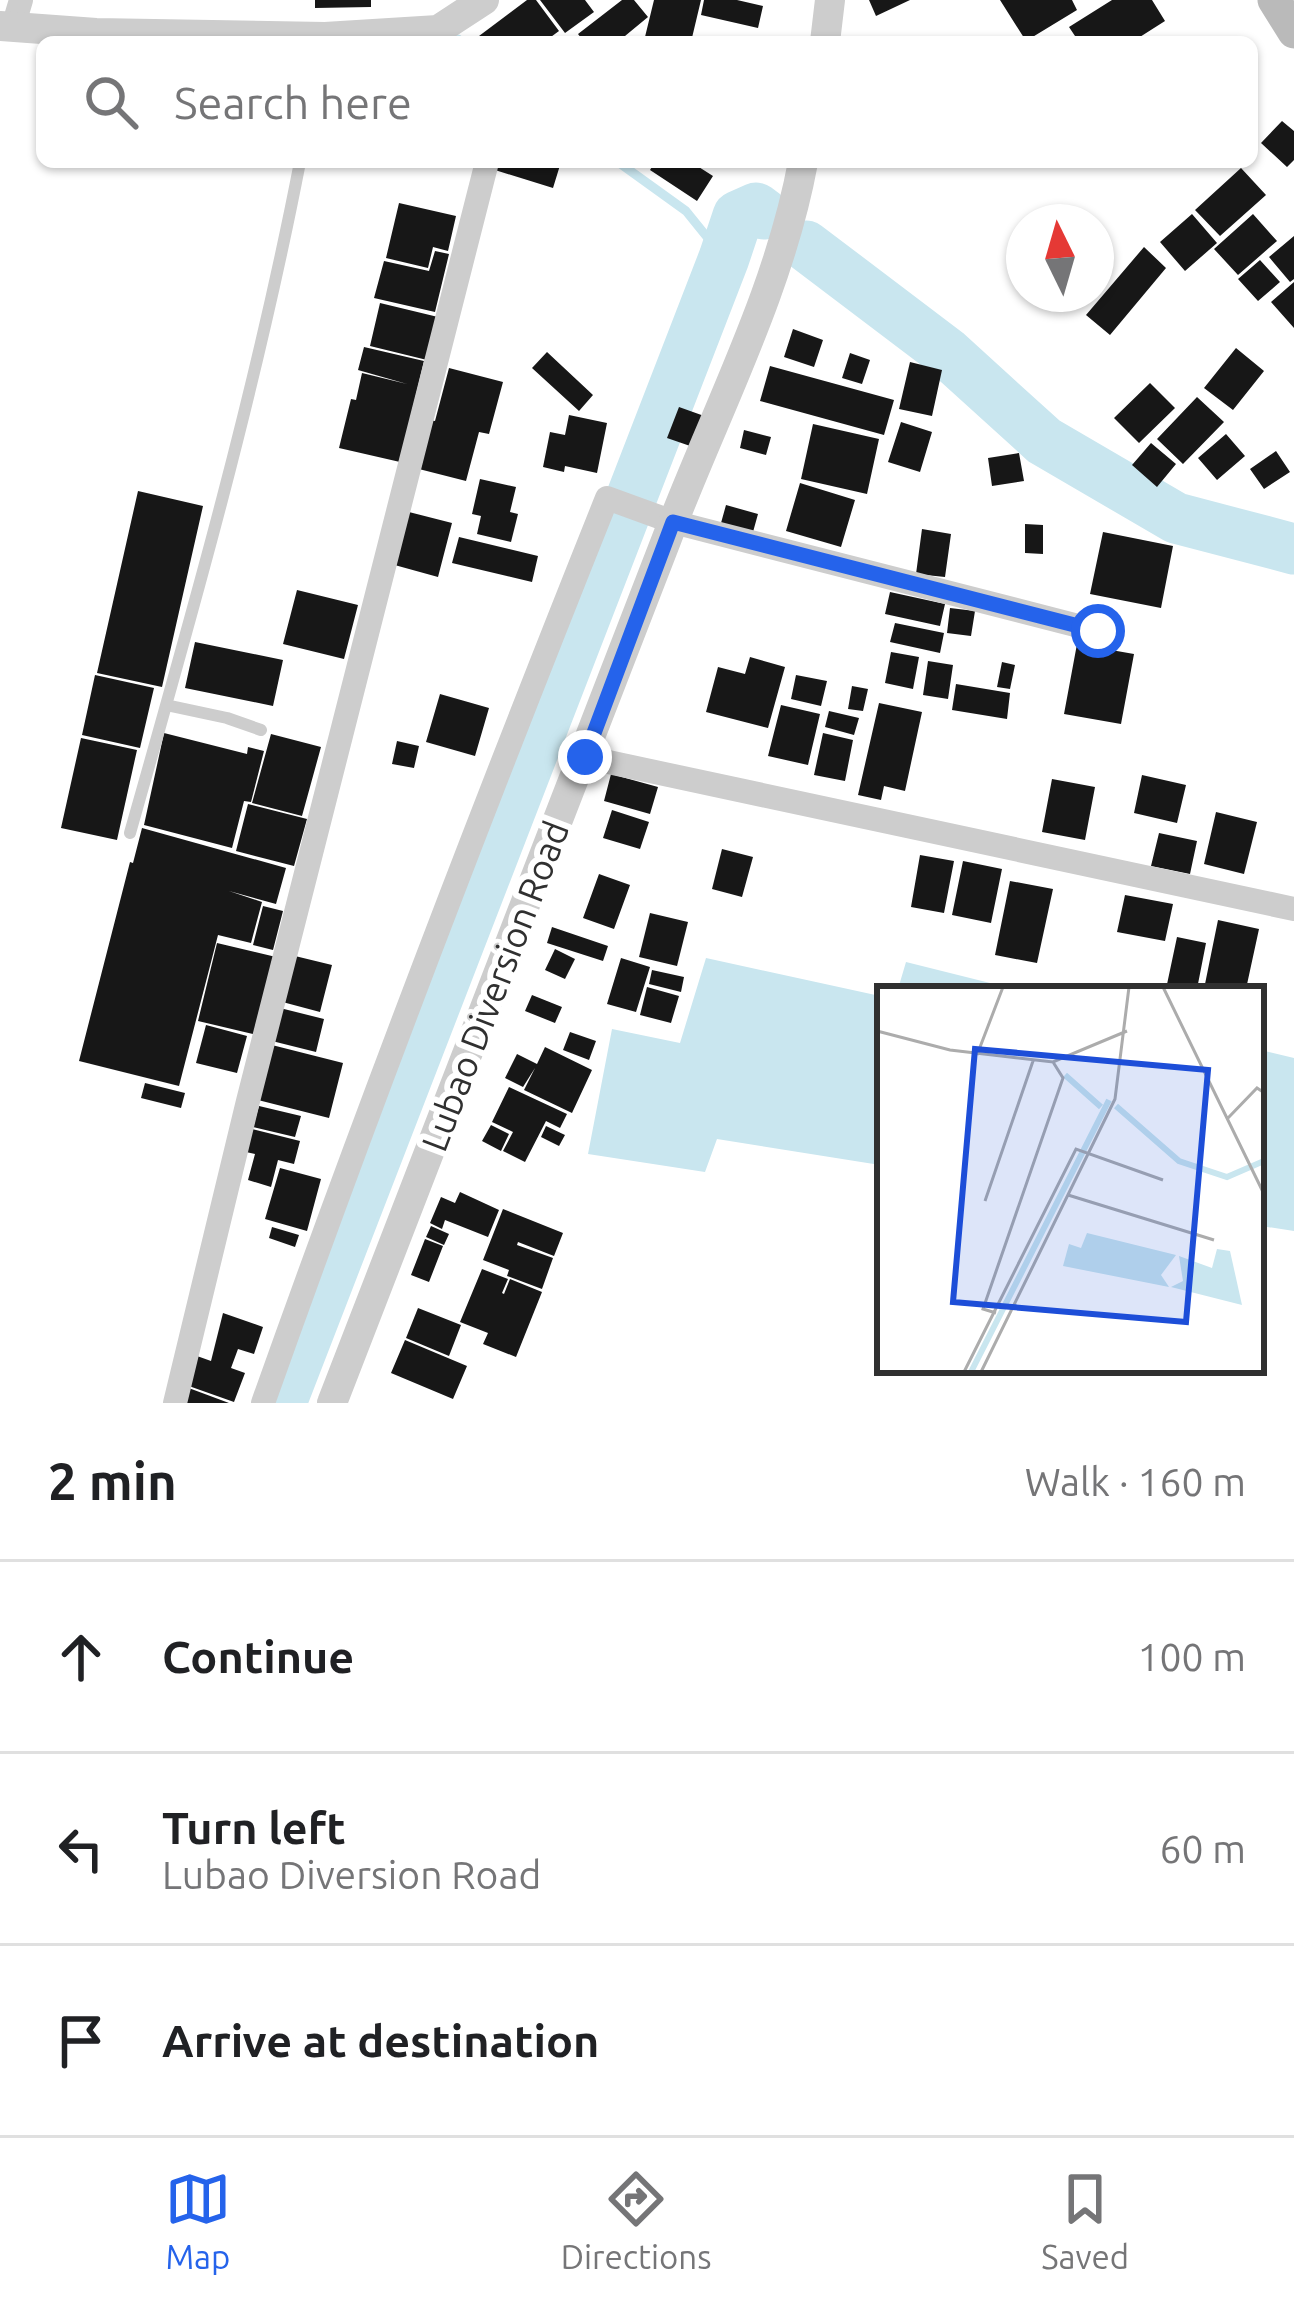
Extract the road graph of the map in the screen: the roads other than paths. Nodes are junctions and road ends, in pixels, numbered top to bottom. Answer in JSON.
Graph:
{"nodes":[{"id":1,"x":484,"y":0,"type":"edge"},
{"id":2,"x":830,"y":0,"type":"edge"},
{"id":3,"x":1274,"y":0,"type":"edge"},
{"id":4,"x":11,"y":18,"type":"edge"},
{"id":5,"x":1294,"y":32,"type":"edge"},
{"id":6,"x":210,"y":36,"type":"edge"},
{"id":7,"x":443,"y":36,"type":"edge"},
{"id":8,"x":826,"y":36,"type":"edge"},
{"id":9,"x":299,"y":168,"type":"edge"},
{"id":10,"x":485,"y":168,"type":"edge"},
{"id":11,"x":802,"y":168,"type":"edge"},
{"id":12,"x":668,"y":520,"type":"junction"},
{"id":13,"x":1098,"y":631,"type":"dead end"},
{"id":14,"x":166,"y":705,"type":"junction"},
{"id":15,"x":261,"y":730,"type":"dead end"},
{"id":16,"x":585,"y":757,"type":"junction"},
{"id":17,"x":130,"y":833,"type":"dead end"},
{"id":18,"x":1294,"y":908,"type":"edge"},
{"id":19,"x":176,"y":1403,"type":"edge"},
{"id":20,"x":263,"y":1403,"type":"edge"},
{"id":21,"x":332,"y":1403,"type":"edge"}],
"edges":[{"from":1,"to":7,"type":"street"},
{"from":2,"to":8,"type":"street"},
{"from":3,"to":5,"type":"main road"},
{"from":4,"to":6,"type":"street"},
{"from":9,"to":14,"type":"lane"},
{"from":10,"to":19,"type":"street"},
{"from":11,"to":12,"type":"street","name":"Lubao Diversion Road"},
{"from":12,"to":13,"type":"street"},
{"from":12,"to":16,"type":"street","name":"Lubao Diversion Road"},
{"from":12,"to":20,"type":"street"},
{"from":14,"to":15,"type":"lane"},
{"from":14,"to":17,"type":"lane"},
{"from":16,"to":18,"type":"street"},
{"from":16,"to":21,"type":"street","name":"Lubao Diversion Road"}]}
